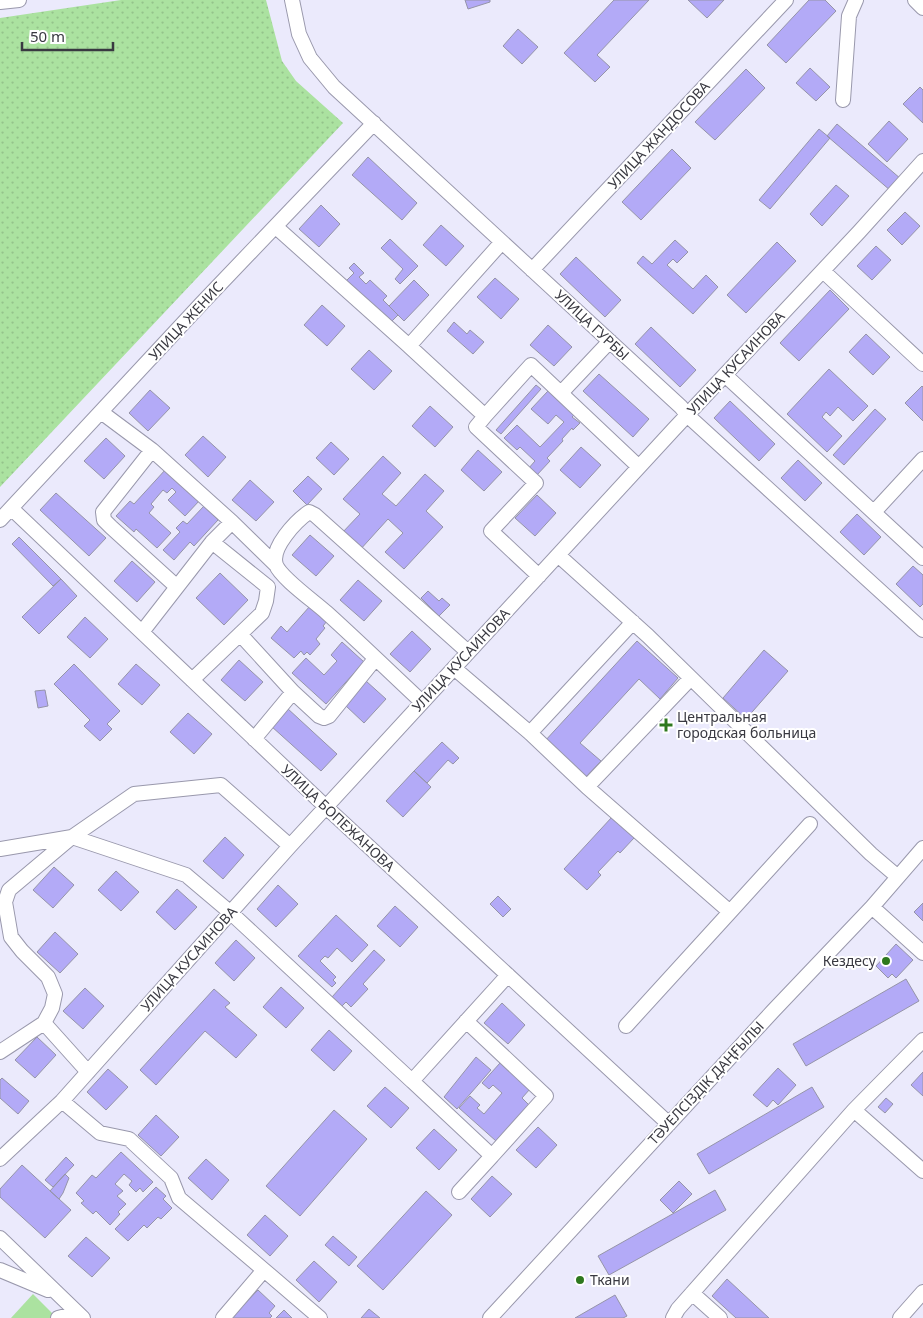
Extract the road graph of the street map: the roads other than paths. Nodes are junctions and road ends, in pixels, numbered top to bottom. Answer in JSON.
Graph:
{"nodes":[{"id":1,"x":19,"y":0,"type":"edge"},
{"id":2,"x":292,"y":0,"type":"edge"},
{"id":3,"x":786,"y":0,"type":"edge"},
{"id":4,"x":856,"y":0,"type":"edge"},
{"id":5,"x":915,"y":0,"type":"edge"},
{"id":6,"x":0,"y":2,"type":"edge"},
{"id":7,"x":923,"y":8,"type":"edge"},
{"id":8,"x":843,"y":100,"type":"dead end"},
{"id":9,"x":374,"y":123,"type":"junction"},
{"id":10,"x":923,"y":161,"type":"edge"},
{"id":11,"x":276,"y":227,"type":"junction"},
{"id":12,"x":502,"y":242,"type":"junction"},
{"id":13,"x":532,"y":270,"type":"junction"},
{"id":14,"x":823,"y":270,"type":"junction"},
{"id":15,"x":610,"y":341,"type":"junction"},
{"id":16,"x":409,"y":346,"type":"junction"},
{"id":17,"x":923,"y":364,"type":"edge"},
{"id":18,"x":725,"y":374,"type":"junction"},
{"id":19,"x":561,"y":393,"type":"junction"},
{"id":20,"x":101,"y":412,"type":"junction"},
{"id":21,"x":687,"y":415,"type":"junction"},
{"id":22,"x":485,"y":416,"type":"junction"},
{"id":23,"x":152,"y":450,"type":"junction"},
{"id":24,"x":923,"y":459,"type":"edge"},
{"id":25,"x":639,"y":467,"type":"junction"},
{"id":26,"x":12,"y":509,"type":"junction"},
{"id":27,"x":874,"y":512,"type":"junction"},
{"id":28,"x":0,"y":520,"type":"edge"},
{"id":29,"x":232,"y":522,"type":"junction"},
{"id":30,"x":212,"y":542,"type":"junction"},
{"id":31,"x":558,"y":555,"type":"junction"},
{"id":32,"x":923,"y":558,"type":"edge"},
{"id":33,"x":276,"y":565,"type":"junction"},
{"id":34,"x":538,"y":576,"type":"junction"},
{"id":35,"x":178,"y":587,"type":"junction"},
{"id":36,"x":633,"y":622,"type":"junction"},
{"id":37,"x":923,"y":630,"type":"edge"},
{"id":38,"x":142,"y":632,"type":"junction"},
{"id":39,"x":240,"y":634,"type":"junction"},
{"id":40,"x":468,"y":652,"type":"junction"},
{"id":41,"x":376,"y":659,"type":"junction"},
{"id":42,"x":454,"y":668,"type":"junction"},
{"id":43,"x":691,"y":678,"type":"junction"},
{"id":44,"x":192,"y":680,"type":"junction"},
{"id":45,"x":293,"y":692,"type":"junction"},
{"id":46,"x":422,"y":702,"type":"junction"},
{"id":47,"x":530,"y":733,"type":"junction"},
{"id":48,"x":254,"y":739,"type":"junction"},
{"id":49,"x":588,"y":787,"type":"junction"},
{"id":50,"x":326,"y":807,"type":"junction"},
{"id":51,"x":810,"y":824,"type":"dead end"},
{"id":52,"x":72,"y":837,"type":"junction"},
{"id":53,"x":290,"y":846,"type":"junction"},
{"id":54,"x":923,"y":848,"type":"edge"},
{"id":55,"x":0,"y":849,"type":"edge"},
{"id":56,"x":898,"y":877,"type":"junction"},
{"id":57,"x":872,"y":907,"type":"junction"},
{"id":58,"x":730,"y":912,"type":"junction"},
{"id":59,"x":231,"y":913,"type":"junction"},
{"id":60,"x":923,"y":952,"type":"edge"},
{"id":61,"x":508,"y":975,"type":"junction"},
{"id":62,"x":466,"y":1021,"type":"junction"},
{"id":63,"x":44,"y":1023,"type":"junction"},
{"id":64,"x":626,"y":1026,"type":"dead end"},
{"id":65,"x":923,"y":1040,"type":"edge"},
{"id":66,"x":0,"y":1052,"type":"edge"},
{"id":67,"x":88,"y":1072,"type":"junction"},
{"id":68,"x":412,"y":1081,"type":"junction"},
{"id":69,"x":62,"y":1101,"type":"junction"},
{"id":70,"x":854,"y":1110,"type":"junction"},
{"id":71,"x":669,"y":1124,"type":"junction"},
{"id":72,"x":492,"y":1156,"type":"junction"},
{"id":73,"x":0,"y":1159,"type":"edge"},
{"id":74,"x":923,"y":1171,"type":"edge"},
{"id":75,"x":459,"y":1192,"type":"dead end"},
{"id":76,"x":0,"y":1238,"type":"edge"},
{"id":77,"x":0,"y":1270,"type":"edge"},
{"id":78,"x":264,"y":1270,"type":"junction"},
{"id":79,"x":923,"y":1292,"type":"edge"},
{"id":80,"x":692,"y":1293,"type":"junction"},
{"id":81,"x":58,"y":1295,"type":"junction"},
{"id":82,"x":80,"y":1315,"type":"edge"},
{"id":83,"x":58,"y":1318,"type":"edge"},
{"id":84,"x":223,"y":1318,"type":"edge"},
{"id":85,"x":320,"y":1318,"type":"edge"},
{"id":86,"x":490,"y":1318,"type":"edge"},
{"id":87,"x":673,"y":1318,"type":"edge"},
{"id":88,"x":720,"y":1318,"type":"edge"},
{"id":89,"x":900,"y":1318,"type":"edge"}],
"edges":[{"from":1,"to":6,"type":"street"},
{"from":2,"to":9,"type":"street","name":"УЛИЦА ГУРБЫ"},
{"from":3,"to":13,"type":"street","name":"УЛИЦА ЖАНДОСОВА"},
{"from":4,"to":8,"type":"street"},
{"from":5,"to":7,"type":"street"},
{"from":9,"to":11,"type":"street","name":"УЛИЦА ЖЕНИС"},
{"from":9,"to":12,"type":"street","name":"УЛИЦА ГУРБЫ"},
{"from":10,"to":14,"type":"street","name":"УЛИЦА КУСАИНОВА"},
{"from":11,"to":16,"type":"street"},
{"from":11,"to":20,"type":"street","name":"УЛИЦА ЖЕНИС"},
{"from":12,"to":13,"type":"street","name":"УЛИЦА ГУРБЫ"},
{"from":12,"to":16,"type":"street"},
{"from":13,"to":15,"type":"street","name":"УЛИЦА ГУРБЫ"},
{"from":14,"to":17,"type":"street"},
{"from":14,"to":18,"type":"street","name":"УЛИЦА КУСАИНОВА"},
{"from":15,"to":19,"type":"street"},
{"from":15,"to":21,"type":"street","name":"УЛИЦА ГУРБЫ"},
{"from":16,"to":22,"type":"street"},
{"from":18,"to":21,"type":"street","name":"УЛИЦА КУСАИНОВА"},
{"from":18,"to":27,"type":"street"},
{"from":19,"to":22,"type":"street"},
{"from":19,"to":25,"type":"street"},
{"from":20,"to":23,"type":"street"},
{"from":20,"to":26,"type":"street","name":"УЛИЦА ЖЕНИС"},
{"from":21,"to":25,"type":"street","name":"УЛИЦА КУСАИНОВА"},
{"from":21,"to":37,"type":"street","name":"УЛИЦА ГУРБЫ"},
{"from":22,"to":34,"type":"street"},
{"from":23,"to":29,"type":"street"},
{"from":23,"to":35,"type":"street"},
{"from":24,"to":27,"type":"street"},
{"from":25,"to":31,"type":"street","name":"УЛИЦА КУСАИНОВА"},
{"from":26,"to":28,"type":"street","name":"УЛИЦА ЖЕНИС"},
{"from":26,"to":38,"type":"street","name":"УЛИЦА БОПЕЖАНОВА"},
{"from":27,"to":32,"type":"street"},
{"from":29,"to":30,"type":"street"},
{"from":29,"to":33,"type":"street"},
{"from":30,"to":35,"type":"street"},
{"from":30,"to":39,"type":"street"},
{"from":31,"to":34,"type":"street","name":"УЛИЦА КУСАИНОВА"},
{"from":31,"to":36,"type":"street"},
{"from":33,"to":40,"type":"street"},
{"from":33,"to":41,"type":"street"},
{"from":34,"to":40,"type":"street","name":"УЛИЦА КУСАИНОВА"},
{"from":35,"to":38,"type":"street"},
{"from":36,"to":43,"type":"street"},
{"from":36,"to":47,"type":"street"},
{"from":38,"to":44,"type":"street","name":"УЛИЦА БОПЕЖАНОВА"},
{"from":39,"to":44,"type":"street"},
{"from":39,"to":45,"type":"street"},
{"from":40,"to":42,"type":"street","name":"УЛИЦА КУСАИНОВА"},
{"from":41,"to":45,"type":"street"},
{"from":41,"to":46,"type":"street"},
{"from":42,"to":46,"type":"street","name":"УЛИЦА КУСАИНОВА"},
{"from":42,"to":47,"type":"street"},
{"from":43,"to":49,"type":"street"},
{"from":43,"to":56,"type":"street"},
{"from":44,"to":48,"type":"street","name":"УЛИЦА БОПЕЖАНОВА"},
{"from":45,"to":48,"type":"street"},
{"from":46,"to":50,"type":"street","name":"УЛИЦА КУСАИНОВА"},
{"from":47,"to":49,"type":"street"},
{"from":48,"to":50,"type":"street","name":"УЛИЦА БОПЕЖАНОВА"},
{"from":49,"to":58,"type":"street"},
{"from":50,"to":53,"type":"street","name":"УЛИЦА КУСАИНОВА"},
{"from":50,"to":61,"type":"street","name":"УЛИЦА БОПЕЖАНОВА"},
{"from":51,"to":58,"type":"street"},
{"from":52,"to":53,"type":"street"},
{"from":52,"to":55,"type":"street"},
{"from":52,"to":59,"type":"street"},
{"from":52,"to":63,"type":"street"},
{"from":53,"to":59,"type":"street","name":"УЛИЦА КУСАИНОВА"},
{"from":54,"to":56,"type":"street","name":"ТӘУЕЛСІЗДІК ДАҢҒЫЛЫ"},
{"from":56,"to":57,"type":"street","name":"ТӘУЕЛСІЗДІК ДАҢҒЫЛЫ"},
{"from":57,"to":60,"type":"street"},
{"from":57,"to":71,"type":"street","name":"ТӘУЕЛСІЗДІК ДАҢҒЫЛЫ"},
{"from":58,"to":64,"type":"street"},
{"from":59,"to":67,"type":"street","name":"УЛИЦА КУСАИНОВА"},
{"from":59,"to":68,"type":"street"},
{"from":61,"to":62,"type":"street"},
{"from":61,"to":71,"type":"street","name":"УЛИЦА БОПЕЖАНОВА"},
{"from":62,"to":68,"type":"street"},
{"from":62,"to":72,"type":"street"},
{"from":63,"to":66,"type":"street"},
{"from":63,"to":67,"type":"street"},
{"from":65,"to":70,"type":"street"},
{"from":67,"to":69,"type":"street","name":"УЛИЦА КУСАИНОВА"},
{"from":68,"to":72,"type":"street"},
{"from":69,"to":73,"type":"street","name":"УЛИЦА КУСАИНОВА"},
{"from":69,"to":78,"type":"street"},
{"from":70,"to":74,"type":"street"},
{"from":70,"to":80,"type":"street"},
{"from":71,"to":86,"type":"street","name":"ТӘУЕЛСІЗДІК ДАҢҒЫЛЫ"},
{"from":72,"to":75,"type":"street"},
{"from":76,"to":81,"type":"street"},
{"from":77,"to":81,"type":"street"},
{"from":78,"to":84,"type":"street"},
{"from":78,"to":85,"type":"street"},
{"from":79,"to":89,"type":"street"},
{"from":80,"to":87,"type":"street"},
{"from":80,"to":88,"type":"street"},
{"from":81,"to":82,"type":"street"},
{"from":82,"to":83,"type":"street"}]}
